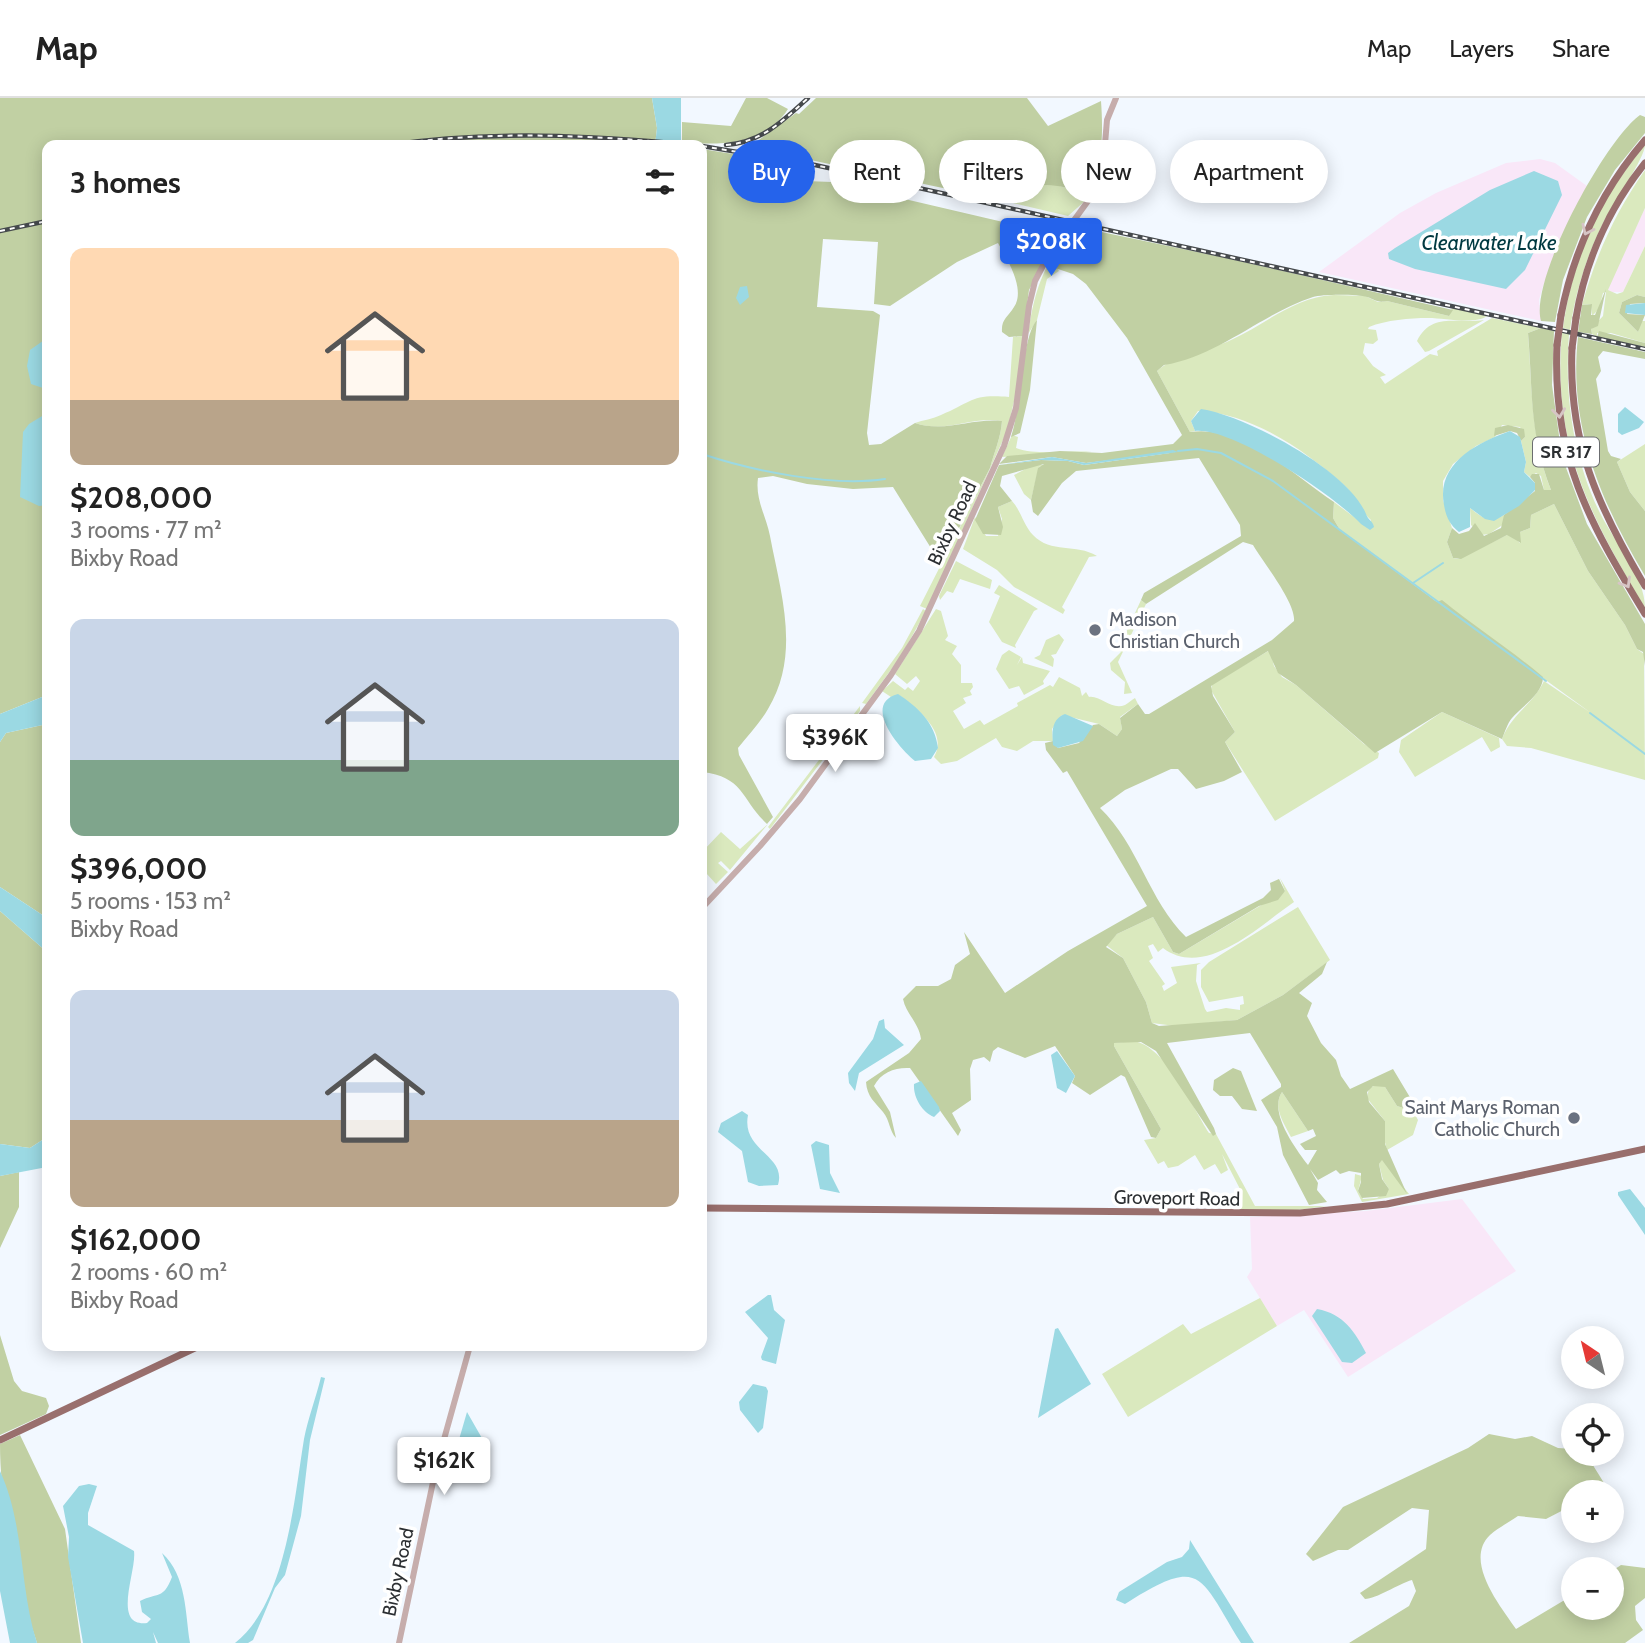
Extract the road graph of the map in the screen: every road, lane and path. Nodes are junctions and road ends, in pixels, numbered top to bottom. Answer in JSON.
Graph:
{"nodes":[{"id":1,"x":1116,"y":98,"type":"edge"},
{"id":2,"x":1645,"y":140,"type":"edge"},
{"id":3,"x":1645,"y":163,"type":"edge"},
{"id":4,"x":1645,"y":586,"type":"edge"},
{"id":5,"x":1645,"y":614,"type":"edge"},
{"id":6,"x":707,"y":903,"type":"edge"},
{"id":7,"x":1645,"y":1149,"type":"edge"},
{"id":8,"x":707,"y":1208,"type":"edge"},
{"id":9,"x":188,"y":1351,"type":"edge"},
{"id":10,"x":469,"y":1351,"type":"edge"},
{"id":11,"x":0,"y":1440,"type":"edge"},
{"id":12,"x":399,"y":1643,"type":"edge"}],
"edges":[{"from":1,"to":6,"type":"street","name":"Bixby Road"},
{"from":2,"to":5,"type":"main road","number":"SR 317","one_way":true,"bridge":true},
{"from":3,"to":4,"type":"main road","number":"SR 317","bridge":true},
{"from":7,"to":8,"type":"main road","name":"Groveport Road"},
{"from":9,"to":11,"type":"main road"},
{"from":10,"to":12,"type":"street","name":"Bixby Road"}]}
